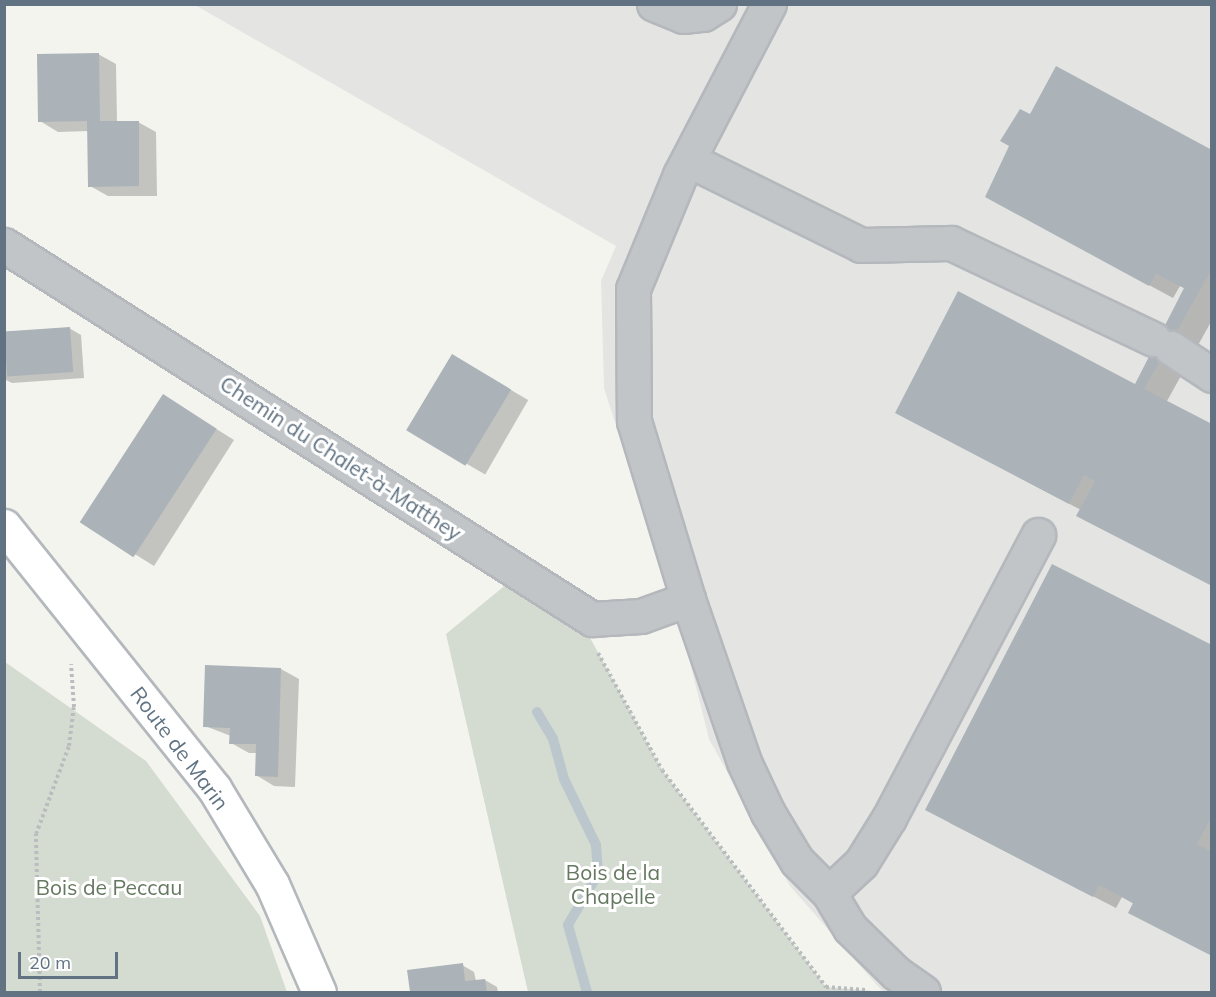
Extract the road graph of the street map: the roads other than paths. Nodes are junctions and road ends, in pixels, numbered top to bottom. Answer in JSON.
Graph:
{"nodes":[{"id":1,"x":654,"y":4,"type":"edge"},
{"id":2,"x":719,"y":4,"type":"edge"},
{"id":3,"x":769,"y":4,"type":"edge"},
{"id":4,"x":688,"y":160,"type":"junction"},
{"id":5,"x":4,"y":245,"type":"edge"},
{"id":6,"x":1212,"y":375,"type":"edge"},
{"id":7,"x":4,"y":526,"type":"edge"},
{"id":8,"x":1038,"y":535,"type":"dead end"},
{"id":9,"x":688,"y":599,"type":"junction"},
{"id":10,"x":829,"y":893,"type":"junction"},
{"id":11,"x":319,"y":993,"type":"edge"},
{"id":12,"x":923,"y":993,"type":"edge"}],
"edges":[{"from":1,"to":2,"type":"lane"},
{"from":3,"to":4,"type":"lane"},
{"from":4,"to":6,"type":"lane"},
{"from":4,"to":9,"type":"lane"},
{"from":5,"to":9,"type":"lane","name":"Chemin du Chalet-à-Matthey"},
{"from":7,"to":11,"type":"main road","name":"Route de Marin"},
{"from":8,"to":10,"type":"lane"},
{"from":9,"to":10,"type":"lane"},
{"from":10,"to":12,"type":"lane"}]}
